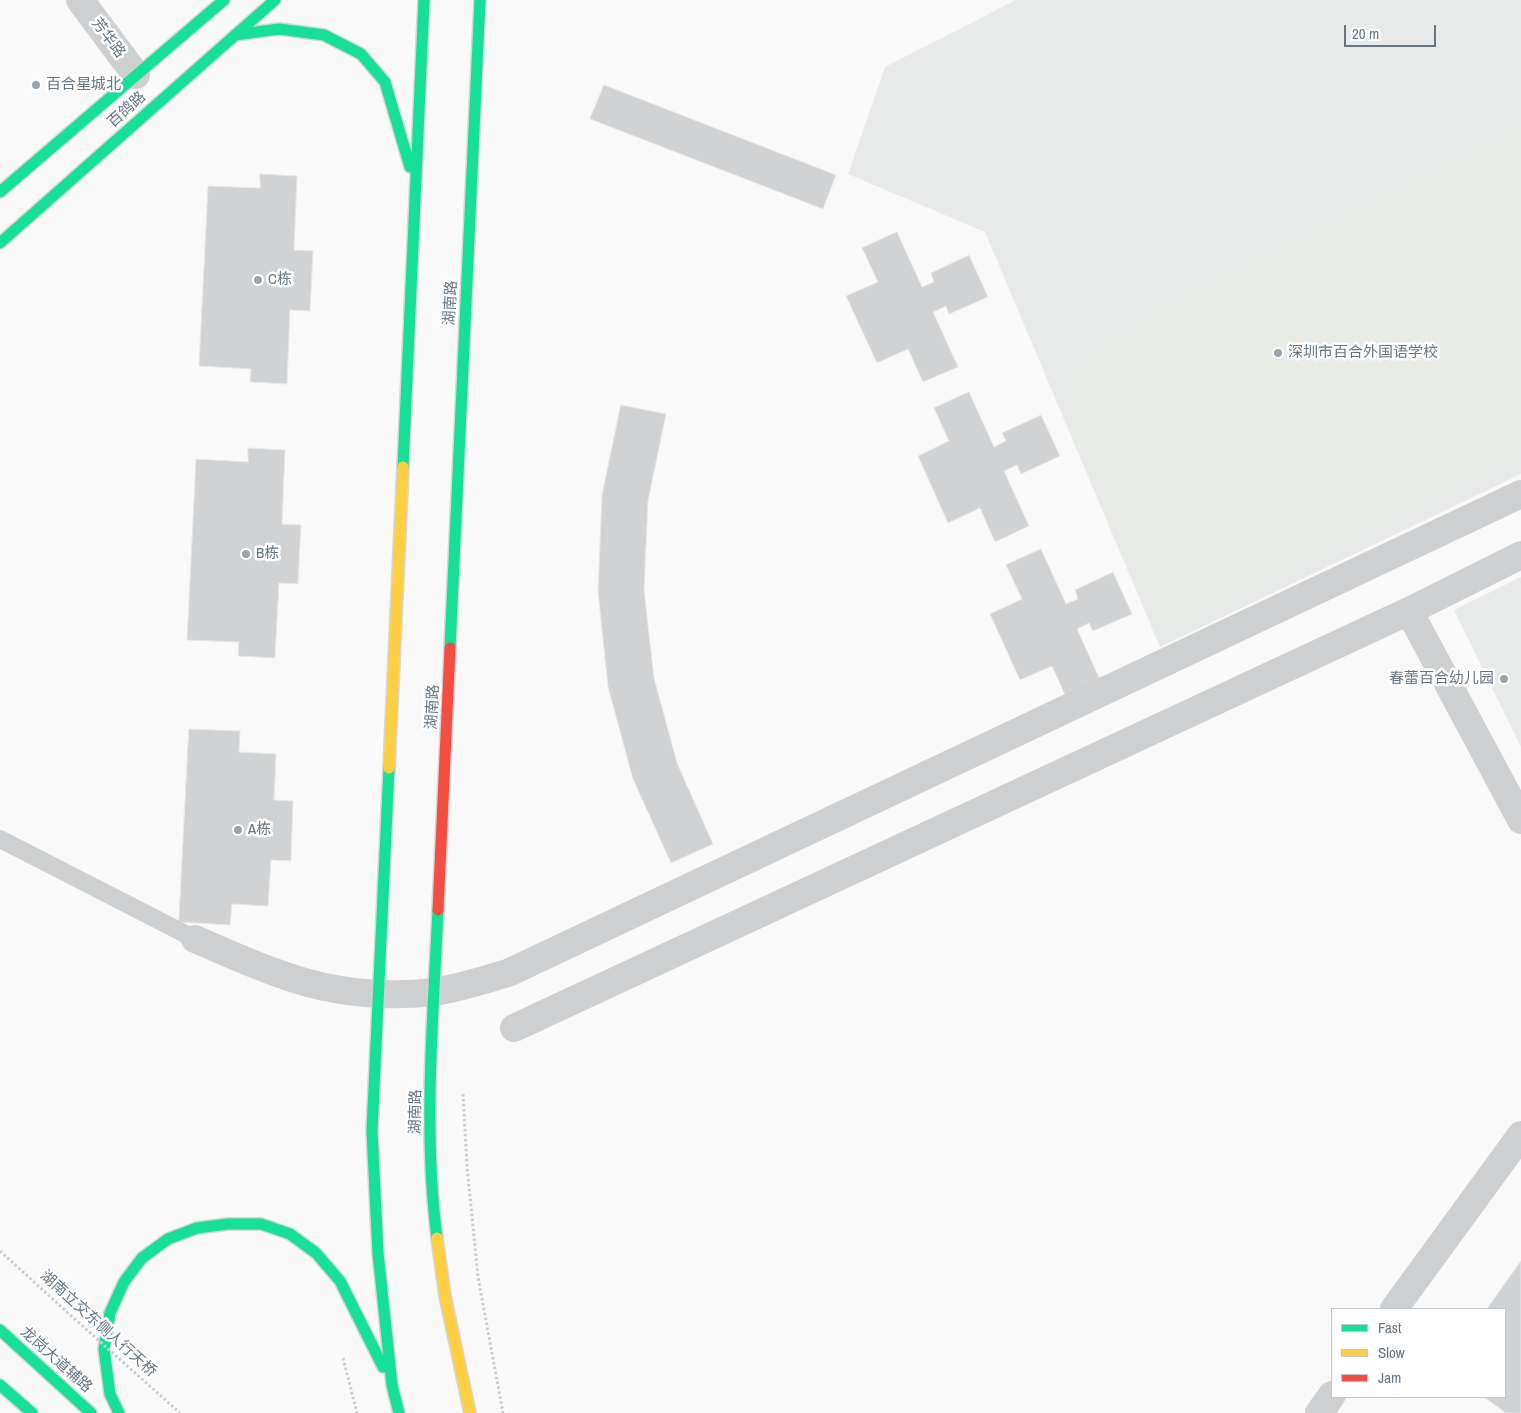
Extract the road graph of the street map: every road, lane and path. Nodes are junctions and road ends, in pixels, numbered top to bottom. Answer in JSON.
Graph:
{"nodes":[{"id":1,"x":80,"y":0,"type":"edge"},
{"id":2,"x":224,"y":0,"type":"edge"},
{"id":3,"x":275,"y":0,"type":"edge"},
{"id":4,"x":424,"y":0,"type":"edge"},
{"id":5,"x":480,"y":0,"type":"edge"},
{"id":6,"x":235,"y":35,"type":"junction"},
{"id":7,"x":136,"y":75,"type":"junction"},
{"id":8,"x":416,"y":188,"type":"junction"},
{"id":9,"x":0,"y":192,"type":"edge"},
{"id":10,"x":0,"y":243,"type":"edge"},
{"id":11,"x":1521,"y":494,"type":"edge"},
{"id":12,"x":1521,"y":555,"type":"edge"},
{"id":13,"x":1409,"y":611,"type":"junction"},
{"id":14,"x":1521,"y":820,"type":"edge"},
{"id":15,"x":0,"y":839,"type":"edge"},
{"id":16,"x":195,"y":939,"type":"joint"},
{"id":17,"x":435,"y":992,"type":"junction"},
{"id":18,"x":379,"y":994,"type":"junction"},
{"id":19,"x":514,"y":1028,"type":"dead end"},
{"id":20,"x":463,"y":1092,"type":"dead end"},
{"id":21,"x":1521,"y":1135,"type":"edge"},
{"id":22,"x":0,"y":1251,"type":"edge"},
{"id":23,"x":1395,"y":1308,"type":"edge"},
{"id":24,"x":0,"y":1330,"type":"edge"},
{"id":25,"x":341,"y":1350,"type":"dead end"},
{"id":26,"x":0,"y":1385,"type":"edge"},
{"id":27,"x":392,"y":1385,"type":"junction"},
{"id":28,"x":1331,"y":1396,"type":"edge"},
{"id":29,"x":32,"y":1413,"type":"edge"},
{"id":30,"x":91,"y":1413,"type":"edge"},
{"id":31,"x":119,"y":1413,"type":"edge"},
{"id":32,"x":180,"y":1413,"type":"edge"},
{"id":33,"x":356,"y":1413,"type":"edge"},
{"id":34,"x":399,"y":1413,"type":"edge"},
{"id":35,"x":470,"y":1413,"type":"edge"},
{"id":36,"x":504,"y":1413,"type":"edge"},
{"id":37,"x":1319,"y":1413,"type":"edge"}],
"edges":[{"from":1,"to":7,"type":"street","name":"芳华路"},
{"from":2,"to":7,"type":"main road","name":"百鸽路"},
{"from":3,"to":6,"type":"main road","name":"百鸽路"},
{"from":4,"to":8,"type":"main road"},
{"from":5,"to":17,"type":"main road","name":"湖南路"},
{"from":6,"to":8,"type":"main road"},
{"from":6,"to":10,"type":"main road","name":"百鸽路"},
{"from":7,"to":9,"type":"main road","name":"百鸽路"},
{"from":8,"to":18,"type":"main road"},
{"from":11,"to":17,"type":"street"},
{"from":12,"to":13,"type":"street"},
{"from":13,"to":14,"type":"street"},
{"from":13,"to":19,"type":"street"},
{"from":15,"to":16,"type":"lane"},
{"from":16,"to":18,"type":"street"},
{"from":17,"to":18,"type":"street"},
{"from":17,"to":35,"type":"main road","name":"湖南路"},
{"from":18,"to":27,"type":"main road"},
{"from":20,"to":36,"type":"path"},
{"from":21,"to":23,"type":"street"},
{"from":22,"to":32,"type":"path","name":"湖南立交东侧人行天桥","bridge":true},
{"from":24,"to":30,"type":"main road","name":"龙岗大道辅路"},
{"from":25,"to":33,"type":"path"},
{"from":26,"to":29,"type":"main road"},
{"from":27,"to":31,"type":"main road"},
{"from":27,"to":34,"type":"main road"},
{"from":28,"to":37,"type":"street"}]}
